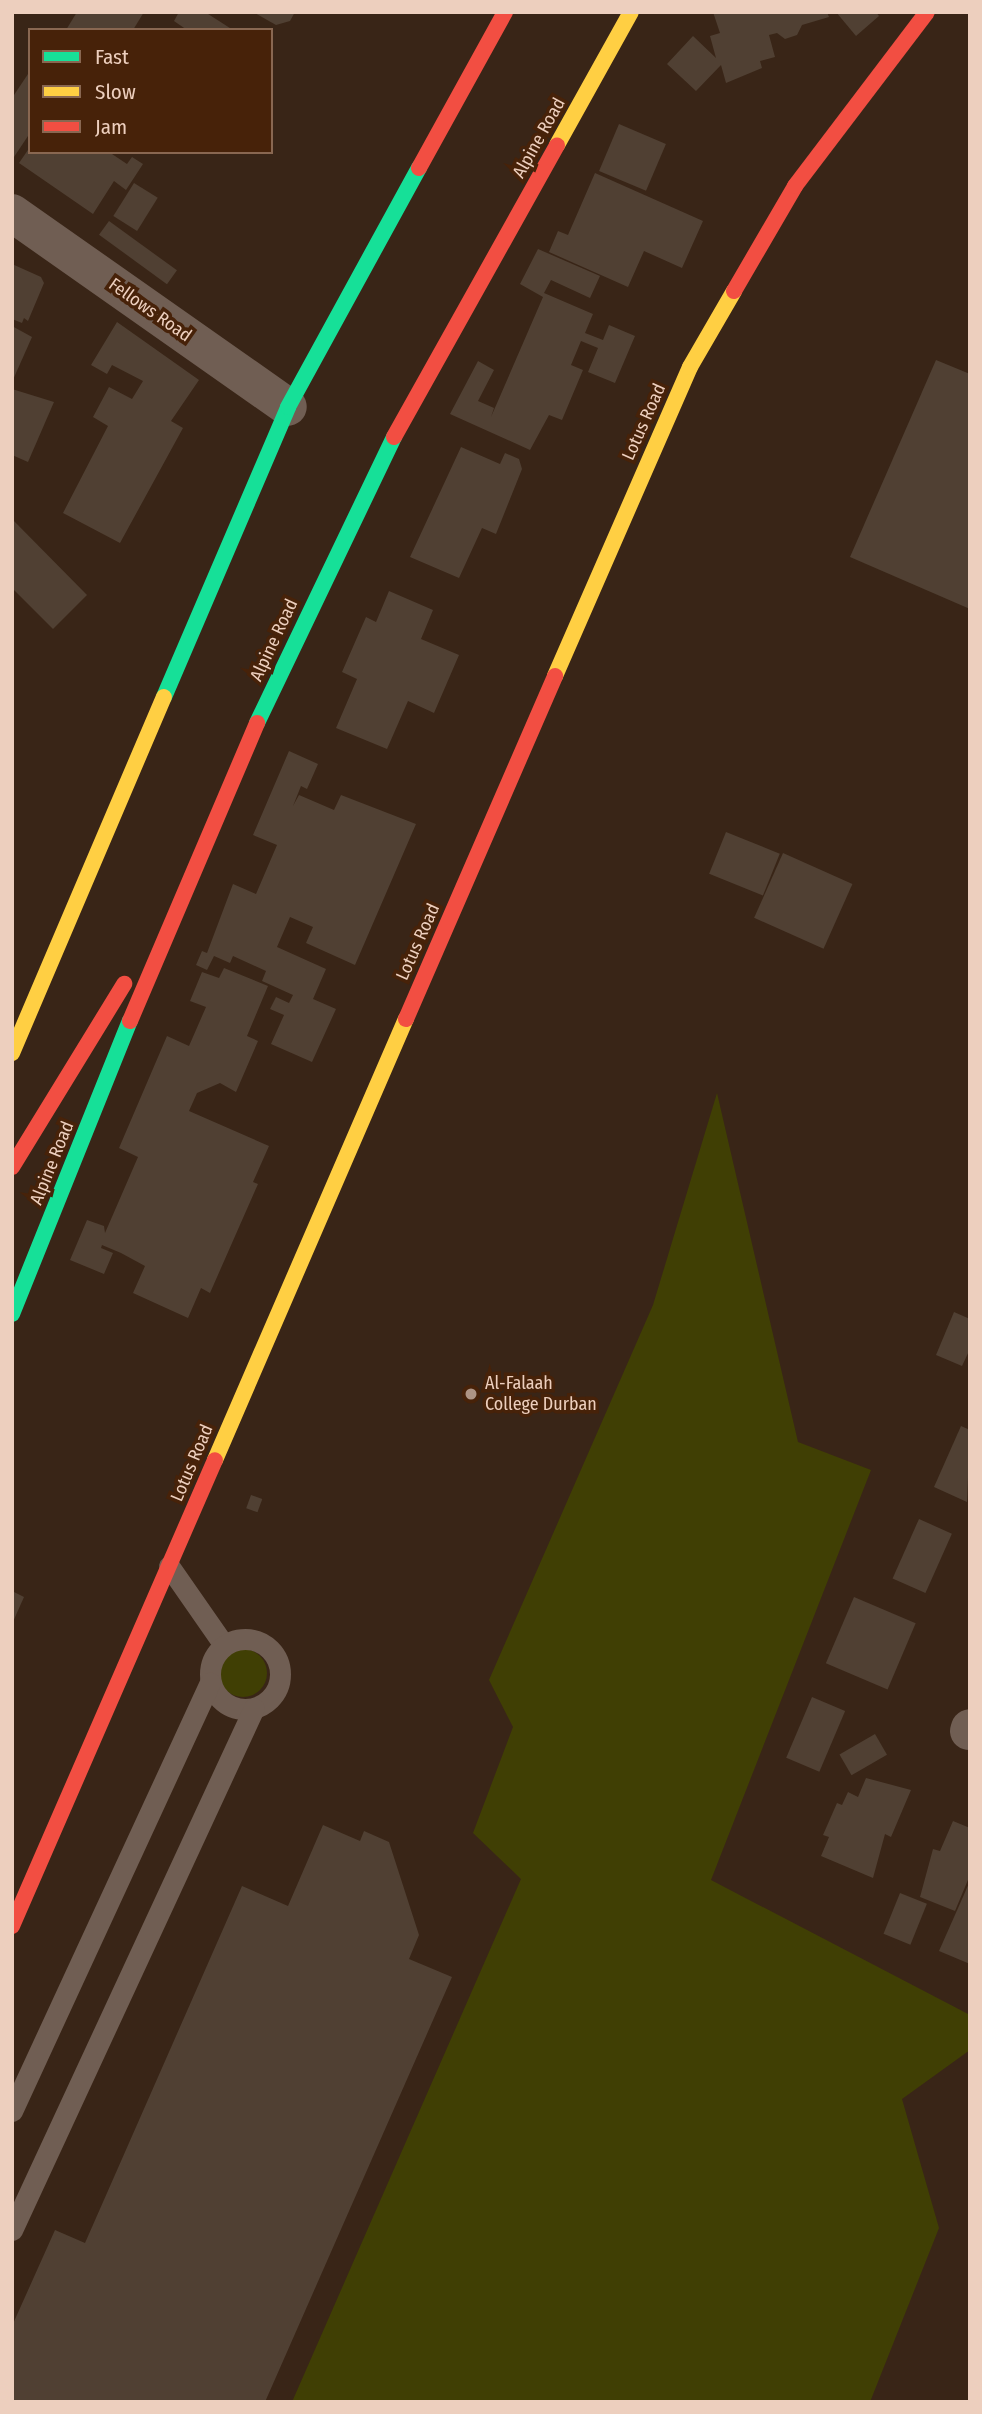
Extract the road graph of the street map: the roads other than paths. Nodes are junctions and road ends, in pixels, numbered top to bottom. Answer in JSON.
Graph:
{"nodes":[{"id":1,"x":505,"y":12,"type":"edge"},
{"id":2,"x":631,"y":12,"type":"edge"},
{"id":3,"x":928,"y":12,"type":"edge"},
{"id":4,"x":12,"y":213,"type":"edge"},
{"id":5,"x":288,"y":407,"type":"junction"},
{"id":6,"x":195,"y":861,"type":"junction"},
{"id":7,"x":12,"y":1053,"type":"edge"},
{"id":8,"x":12,"y":1167,"type":"edge"},
{"id":9,"x":12,"y":1314,"type":"edge"},
{"id":10,"x":169,"y":1566,"type":"junction"},
{"id":11,"x":223,"y":1645,"type":"junction"},
{"id":12,"x":210,"y":1682,"type":"junction"},
{"id":13,"x":254,"y":1708,"type":"junction"},
{"id":14,"x":12,"y":1926,"type":"edge"},
{"id":15,"x":12,"y":2110,"type":"edge"},
{"id":16,"x":12,"y":2230,"type":"edge"}],
"edges":[{"from":1,"to":5,"type":"main road"},
{"from":2,"to":6,"type":"main road","name":"Alpine Road"},
{"from":3,"to":10,"type":"main road","name":"Lotus Road"},
{"from":4,"to":5,"type":"street","name":"Fellows Road"},
{"from":5,"to":7,"type":"main road"},
{"from":6,"to":8,"type":"main road"},
{"from":6,"to":9,"type":"main road","name":"Alpine Road"},
{"from":10,"to":11,"type":"lane"},
{"from":10,"to":14,"type":"main road","name":"Lotus Road"},
{"from":11,"to":12,"type":"lane"},
{"from":11,"to":13,"type":"lane"},
{"from":12,"to":13,"type":"lane"},
{"from":12,"to":15,"type":"lane"},
{"from":13,"to":16,"type":"lane"}]}
